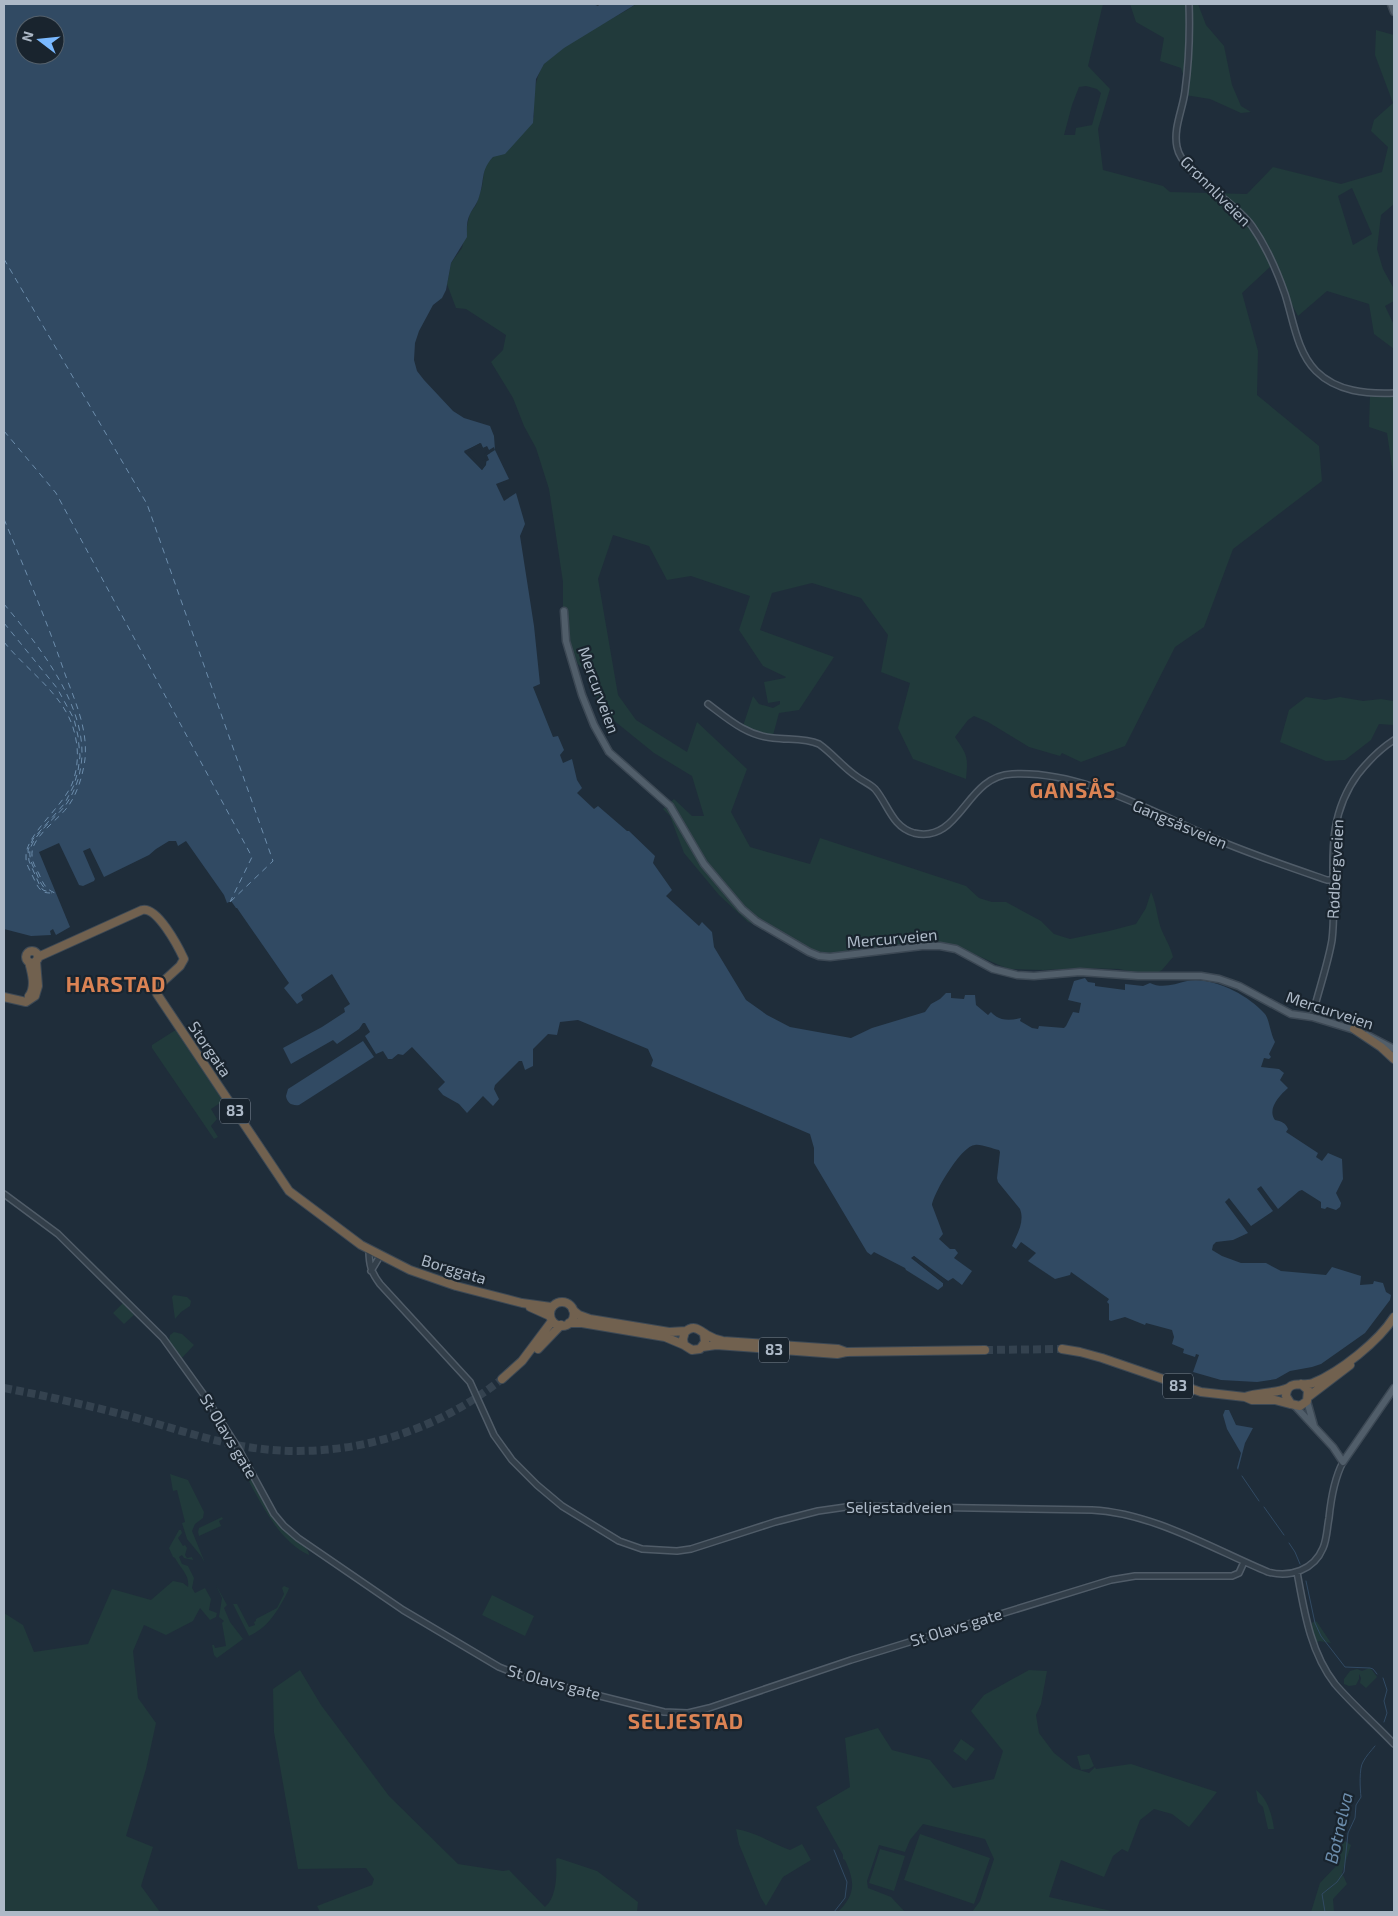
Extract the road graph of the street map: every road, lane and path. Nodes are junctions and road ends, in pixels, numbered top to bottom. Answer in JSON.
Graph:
{"nodes":[{"id":1,"x":1189,"y":4,"type":"edge"},
{"id":2,"x":1391,"y":4,"type":"edge"},
{"id":3,"x":1394,"y":12,"type":"edge"},
{"id":4,"x":1394,"y":393,"type":"edge"},
{"id":5,"x":564,"y":611,"type":"dead end"},
{"id":6,"x":708,"y":704,"type":"dead end"},
{"id":7,"x":1394,"y":740,"type":"edge"},
{"id":8,"x":1332,"y":880,"type":"junction"},
{"id":9,"x":4,"y":997,"type":"edge"},
{"id":10,"x":1312,"y":1017,"type":"junction"},
{"id":11,"x":1354,"y":1029,"type":"junction"},
{"id":12,"x":1394,"y":1049,"type":"edge"},
{"id":13,"x":1394,"y":1059,"type":"edge"},
{"id":14,"x":4,"y":1194,"type":"edge"},
{"id":15,"x":369,"y":1250,"type":"junction"},
{"id":16,"x":380,"y":1256,"type":"junction"},
{"id":17,"x":371,"y":1271,"type":"junction"},
{"id":18,"x":522,"y":1303,"type":"junction"},
{"id":19,"x":551,"y":1307,"type":"junction"},
{"id":20,"x":573,"y":1310,"type":"junction"},
{"id":21,"x":1394,"y":1316,"type":"edge"},
{"id":22,"x":551,"y":1318,"type":"junction"},
{"id":23,"x":569,"y":1323,"type":"junction"},
{"id":24,"x":561,"y":1326,"type":"junction"},
{"id":25,"x":686,"y":1331,"type":"junction"},
{"id":26,"x":704,"y":1334,"type":"junction"},
{"id":27,"x":1372,"y":1343,"type":"junction"},
{"id":28,"x":684,"y":1345,"type":"junction"},
{"id":29,"x":702,"y":1348,"type":"junction"},
{"id":30,"x":1062,"y":1349,"type":"tunnel mouth"},
{"id":31,"x":985,"y":1350,"type":"tunnel mouth"},
{"id":32,"x":846,"y":1352,"type":"junction"},
{"id":33,"x":522,"y":1361,"type":"junction"},
{"id":34,"x":502,"y":1379,"type":"tunnel mouth"},
{"id":35,"x":1301,"y":1384,"type":"junction"},
{"id":36,"x":1288,"y":1388,"type":"junction"},
{"id":37,"x":1394,"y":1388,"type":"edge"},
{"id":38,"x":1245,"y":1397,"type":"junction"},
{"id":39,"x":1308,"y":1399,"type":"junction"},
{"id":40,"x":1292,"y":1405,"type":"junction"},
{"id":41,"x":1314,"y":1426,"type":"junction"},
{"id":42,"x":1333,"y":1447,"type":"junction"},
{"id":43,"x":1348,"y":1452,"type":"junction"},
{"id":44,"x":1343,"y":1462,"type":"junction"},
{"id":45,"x":1244,"y":1562,"type":"junction"},
{"id":46,"x":1297,"y":1572,"type":"junction"},
{"id":47,"x":1394,"y":1744,"type":"edge"}],
"edges":[{"from":1,"to":4,"type":"street","name":"Grønnliveien"},
{"from":2,"to":3,"type":"main road"},
{"from":5,"to":10,"type":"main road","name":"Mercurveien"},
{"from":6,"to":8,"type":"street","name":"Gangsåsveien"},
{"from":7,"to":8,"type":"street","name":"Rødbergveien"},
{"from":8,"to":10,"type":"street","name":"Rødbergveien"},
{"from":9,"to":15,"type":"highway","name":"Storgata","number":"83"},
{"from":10,"to":11,"type":"main road","name":"Mercurveien"},
{"from":11,"to":12,"type":"main road","name":"Mercurveien"},
{"from":11,"to":13,"type":"highway"},
{"from":14,"to":45,"type":"street","name":"St Olavs gate"},
{"from":15,"to":16,"type":"highway","name":"Storgata","number":"83"},
{"from":15,"to":17,"type":"street"},
{"from":16,"to":17,"type":"street"},
{"from":16,"to":18,"type":"highway","name":"Borggata","number":"83"},
{"from":17,"to":45,"type":"street","name":"Seljestadveien"},
{"from":18,"to":19,"type":"highway","name":"Borggata","number":"83"},
{"from":18,"to":22,"type":"highway","name":"Borggata","number":"83"},
{"from":19,"to":20,"type":"highway","number":"83"},
{"from":19,"to":22,"type":"highway"},
{"from":20,"to":23,"type":"highway"},
{"from":20,"to":25,"type":"highway","number":"83"},
{"from":21,"to":27,"type":"highway","number":"83"},
{"from":22,"to":24,"type":"highway","number":"83"},
{"from":22,"to":33,"type":"highway","number":"83"},
{"from":23,"to":24,"type":"highway","number":"83"},
{"from":23,"to":28,"type":"highway","number":"83"},
{"from":24,"to":33,"type":"highway","number":"83"},
{"from":25,"to":26,"type":"highway","number":"83"},
{"from":25,"to":28,"type":"highway"},
{"from":26,"to":29,"type":"highway"},
{"from":26,"to":32,"type":"highway","number":"83"},
{"from":27,"to":35,"type":"highway","number":"83"},
{"from":27,"to":39,"type":"highway","number":"83"},
{"from":28,"to":29,"type":"highway","number":"83"},
{"from":29,"to":32,"type":"highway","number":"83"},
{"from":30,"to":38,"type":"highway","number":"83"},
{"from":31,"to":32,"type":"highway","number":"83"},
{"from":33,"to":34,"type":"highway","number":"83"},
{"from":35,"to":36,"type":"highway","number":"83"},
{"from":35,"to":39,"type":"highway"},
{"from":36,"to":38,"type":"highway","number":"83"},
{"from":36,"to":40,"type":"highway"},
{"from":37,"to":43,"type":"main road"},
{"from":38,"to":40,"type":"highway","number":"83"},
{"from":39,"to":40,"type":"highway","number":"83"},
{"from":39,"to":41,"type":"main road"},
{"from":40,"to":41,"type":"main road"},
{"from":41,"to":42,"type":"main road"},
{"from":42,"to":43,"type":"main road"},
{"from":42,"to":44,"type":"main road"},
{"from":43,"to":44,"type":"main road"},
{"from":44,"to":46,"type":"street"},
{"from":45,"to":46,"type":"street","name":"Seljestadveien"},
{"from":46,"to":47,"type":"street"}]}
